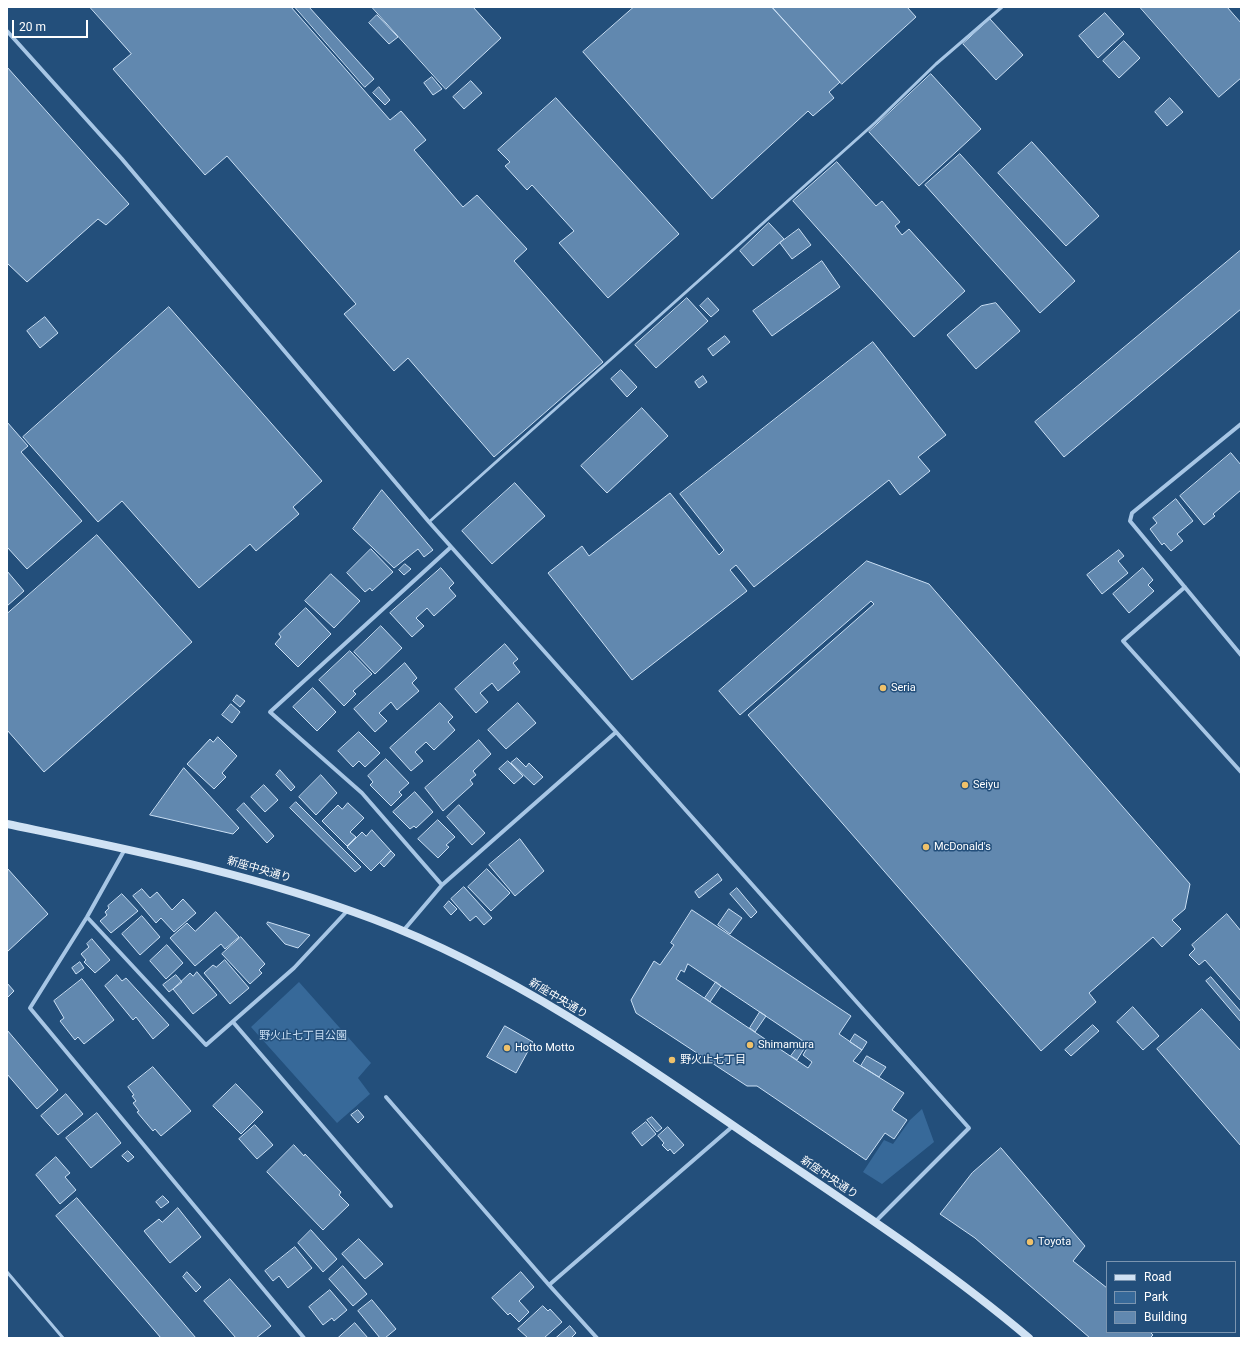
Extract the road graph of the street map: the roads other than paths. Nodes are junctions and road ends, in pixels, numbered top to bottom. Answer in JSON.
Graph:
{"nodes":[{"id":1,"x":1002,"y":7,"type":"edge"},
{"id":2,"x":7,"y":30,"type":"edge"},
{"id":3,"x":1241,"y":424,"type":"edge"},
{"id":4,"x":429,"y":522,"type":"junction"},
{"id":5,"x":451,"y":547,"type":"junction"},
{"id":6,"x":1185,"y":587,"type":"junction"},
{"id":7,"x":1241,"y":655,"type":"edge"},
{"id":8,"x":615,"y":733,"type":"junction"},
{"id":9,"x":1241,"y":772,"type":"edge"},
{"id":10,"x":7,"y":824,"type":"edge"},
{"id":11,"x":125,"y":849,"type":"junction"},
{"id":12,"x":442,"y":885,"type":"junction"},
{"id":13,"x":348,"y":910,"type":"junction"},
{"id":14,"x":87,"y":917,"type":"junction"},
{"id":15,"x":403,"y":931,"type":"junction"},
{"id":16,"x":233,"y":1022,"type":"junction"},
{"id":17,"x":386,"y":1097,"type":"dead end"},
{"id":18,"x":733,"y":1126,"type":"junction"},
{"id":19,"x":391,"y":1206,"type":"dead end"},
{"id":20,"x":875,"y":1222,"type":"junction"},
{"id":21,"x":7,"y":1272,"type":"edge"},
{"id":22,"x":548,"y":1285,"type":"junction"},
{"id":23,"x":63,"y":1338,"type":"edge"},
{"id":24,"x":304,"y":1338,"type":"edge"},
{"id":25,"x":597,"y":1338,"type":"edge"},
{"id":26,"x":1028,"y":1338,"type":"edge"}],
"edges":[{"from":1,"to":4,"type":"lane"},
{"from":2,"to":4,"type":"street"},
{"from":3,"to":6,"type":"street"},
{"from":4,"to":5,"type":"street"},
{"from":5,"to":8,"type":"street"},
{"from":5,"to":12,"type":"street"},
{"from":6,"to":7,"type":"street"},
{"from":6,"to":9,"type":"street"},
{"from":8,"to":12,"type":"street"},
{"from":8,"to":20,"type":"street"},
{"from":10,"to":11,"type":"street","name":"新座中央通り"},
{"from":11,"to":13,"type":"street","name":"新座中央通り"},
{"from":11,"to":14,"type":"street"},
{"from":12,"to":15,"type":"street"},
{"from":13,"to":15,"type":"street","name":"新座中央通り"},
{"from":13,"to":16,"type":"street"},
{"from":14,"to":16,"type":"street"},
{"from":14,"to":24,"type":"street"},
{"from":15,"to":18,"type":"street","name":"新座中央通り"},
{"from":16,"to":19,"type":"street"},
{"from":17,"to":22,"type":"street"},
{"from":18,"to":20,"type":"street","name":"新座中央通り"},
{"from":18,"to":22,"type":"street"},
{"from":20,"to":26,"type":"street","name":"新座中央通り"},
{"from":21,"to":23,"type":"lane"},
{"from":22,"to":25,"type":"street"}]}
